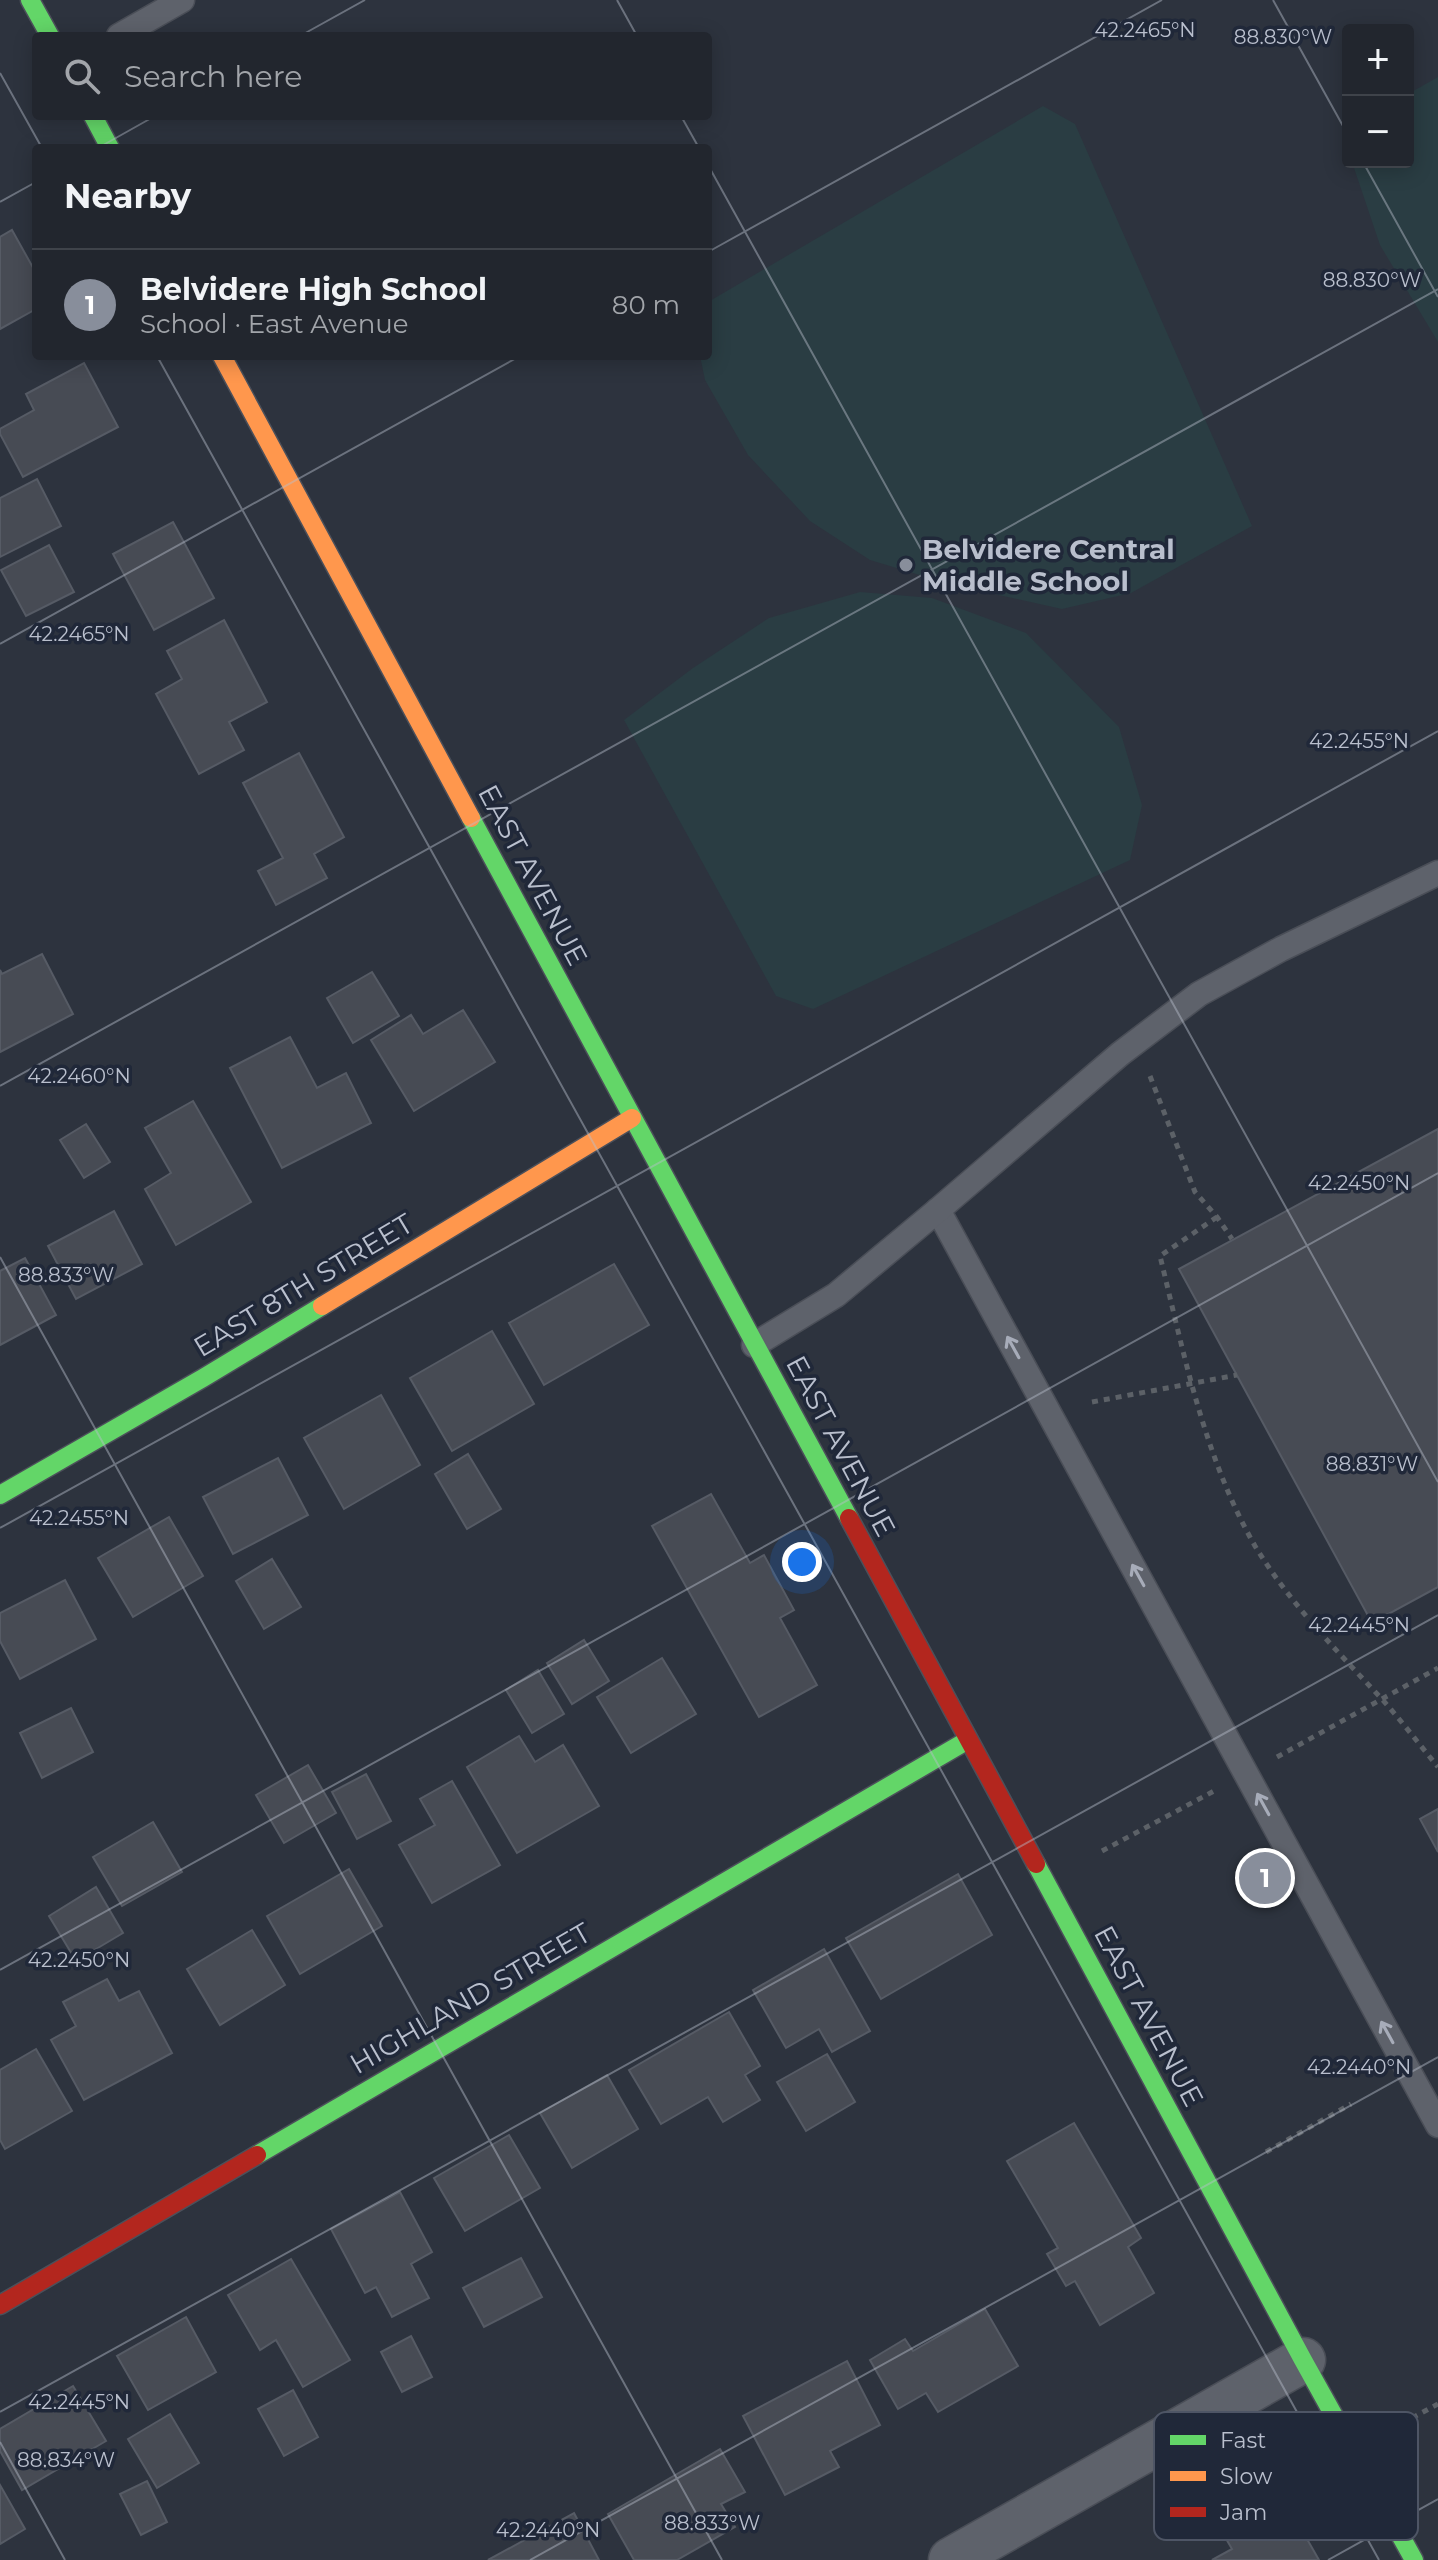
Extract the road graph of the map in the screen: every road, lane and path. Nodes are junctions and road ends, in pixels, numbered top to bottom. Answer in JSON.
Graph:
{"nodes":[{"id":1,"x":30,"y":0,"type":"edge"},
{"id":2,"x":182,"y":0,"type":"edge"},
{"id":3,"x":48,"y":32,"type":"edge"},
{"id":4,"x":126,"y":32,"type":"edge"},
{"id":5,"x":95,"y":120,"type":"edge"},
{"id":6,"x":108,"y":144,"type":"edge"},
{"id":7,"x":224,"y":360,"type":"edge"},
{"id":8,"x":1438,"y":873,"type":"edge"},
{"id":9,"x":1136,"y":1042,"type":"junction"},
{"id":10,"x":632,"y":1118,"type":"junction"},
{"id":11,"x":938,"y":1210,"type":"junction"},
{"id":12,"x":1217,"y":1217,"type":"junction"},
{"id":13,"x":1232,"y":1239,"type":"dead end"},
{"id":14,"x":754,"y":1345,"type":"junction"},
{"id":15,"x":1237,"y":1375,"type":"dead end"},
{"id":16,"x":1191,"y":1383,"type":"junction"},
{"id":17,"x":1092,"y":1402,"type":"dead end"},
{"id":18,"x":0,"y":1495,"type":"edge"},
{"id":19,"x":1438,"y":1668,"type":"edge"},
{"id":20,"x":1381,"y":1698,"type":"junction"},
{"id":21,"x":968,"y":1740,"type":"junction"},
{"id":22,"x":1276,"y":1758,"type":"dead end"},
{"id":23,"x":1438,"y":1767,"type":"edge"},
{"id":24,"x":1218,"y":1789,"type":"dead end"},
{"id":25,"x":1102,"y":1851,"type":"dead end"},
{"id":26,"x":1351,"y":2104,"type":"dead end"},
{"id":27,"x":1438,"y":2125,"type":"edge"},
{"id":28,"x":1266,"y":2152,"type":"dead end"},
{"id":29,"x":0,"y":2305,"type":"edge"},
{"id":30,"x":1303,"y":2360,"type":"junction"},
{"id":31,"x":1438,"y":2404,"type":"edge"},
{"id":32,"x":1211,"y":2412,"type":"edge"},
{"id":33,"x":1332,"y":2412,"type":"edge"},
{"id":34,"x":1418,"y":2415,"type":"edge"},
{"id":35,"x":1154,"y":2445,"type":"edge"},
{"id":36,"x":1403,"y":2540,"type":"edge"},
{"id":37,"x":951,"y":2560,"type":"edge"},
{"id":38,"x":1414,"y":2560,"type":"edge"}],
"edges":[{"from":1,"to":3,"type":"street"},
{"from":2,"to":4,"type":"lane"},
{"from":5,"to":6,"type":"street"},
{"from":7,"to":10,"type":"street","name":"EAST AVENUE"},
{"from":8,"to":9,"type":"lane"},
{"from":9,"to":11,"type":"lane"},
{"from":9,"to":12,"type":"path"},
{"from":10,"to":14,"type":"street","name":"EAST AVENUE"},
{"from":10,"to":18,"type":"street","name":"EAST 8TH STREET"},
{"from":11,"to":14,"type":"lane"},
{"from":27,"to":11,"type":"lane","one_way":true},
{"from":12,"to":13,"type":"path"},
{"from":12,"to":16,"type":"path"},
{"from":14,"to":21,"type":"street","name":"EAST AVENUE"},
{"from":15,"to":16,"type":"path"},
{"from":16,"to":17,"type":"path"},
{"from":16,"to":20,"type":"path"},
{"from":19,"to":20,"type":"path"},
{"from":20,"to":22,"type":"path"},
{"from":20,"to":23,"type":"path"},
{"from":21,"to":29,"type":"street","name":"HIGHLAND STREET"},
{"from":21,"to":30,"type":"street","name":"EAST AVENUE"},
{"from":24,"to":25,"type":"path"},
{"from":26,"to":28,"type":"path"},
{"from":30,"to":32,"type":"street"},
{"from":30,"to":33,"type":"street","name":"EAST AVENUE"},
{"from":31,"to":34,"type":"path"},
{"from":35,"to":37,"type":"street"},
{"from":36,"to":38,"type":"street","name":"EAST AVENUE"}]}
